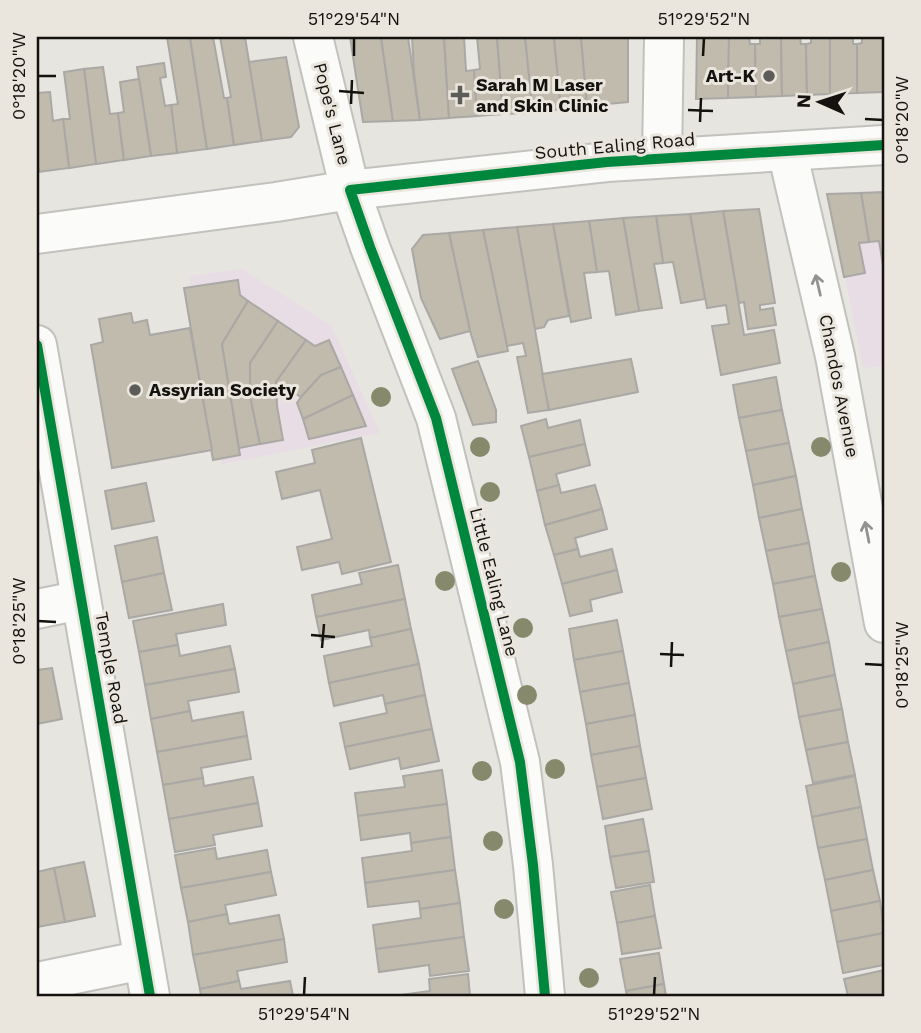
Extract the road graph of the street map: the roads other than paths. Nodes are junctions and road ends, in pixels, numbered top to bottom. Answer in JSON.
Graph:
{"nodes":[{"id":1,"x":313,"y":37,"type":"edge"},
{"id":2,"x":664,"y":37,"type":"edge"},
{"id":3,"x":884,"y":145,"type":"edge"},
{"id":4,"x":787,"y":151,"type":"junction"},
{"id":5,"x":662,"y":158,"type":"junction"},
{"id":6,"x":351,"y":190,"type":"junction"},
{"id":7,"x":37,"y":234,"type":"edge"},
{"id":8,"x":37,"y":345,"type":"edge"},
{"id":9,"x":46,"y":461,"type":"edge"},
{"id":10,"x":81,"y":600,"type":"junction"},
{"id":11,"x":37,"y":608,"type":"edge"},
{"id":12,"x":884,"y":623,"type":"edge"},
{"id":13,"x":146,"y":978,"type":"edge"},
{"id":14,"x":37,"y":982,"type":"edge"},
{"id":15,"x":545,"y":996,"type":"edge"}],
"edges":[{"from":1,"to":6,"type":"main road","name":"Pope's Lane"},
{"from":2,"to":5,"type":"main road"},
{"from":3,"to":4,"type":"main road","name":"South Ealing Road"},
{"from":4,"to":5,"type":"main road","name":"South Ealing Road"},
{"from":12,"to":4,"type":"main road","name":"Chandos Avenue","one_way":true},
{"from":5,"to":6,"type":"main road","name":"South Ealing Road"},
{"from":6,"to":7,"type":"main road","name":"South Ealing Road"},
{"from":6,"to":15,"type":"main road","name":"Little Ealing Lane"},
{"from":8,"to":9,"type":"main road","name":"Temple Road"},
{"from":9,"to":10,"type":"main road","name":"Temple Road"},
{"from":10,"to":11,"type":"main road"},
{"from":10,"to":13,"type":"main road","name":"Temple Road"},
{"from":13,"to":14,"type":"main road"}]}
